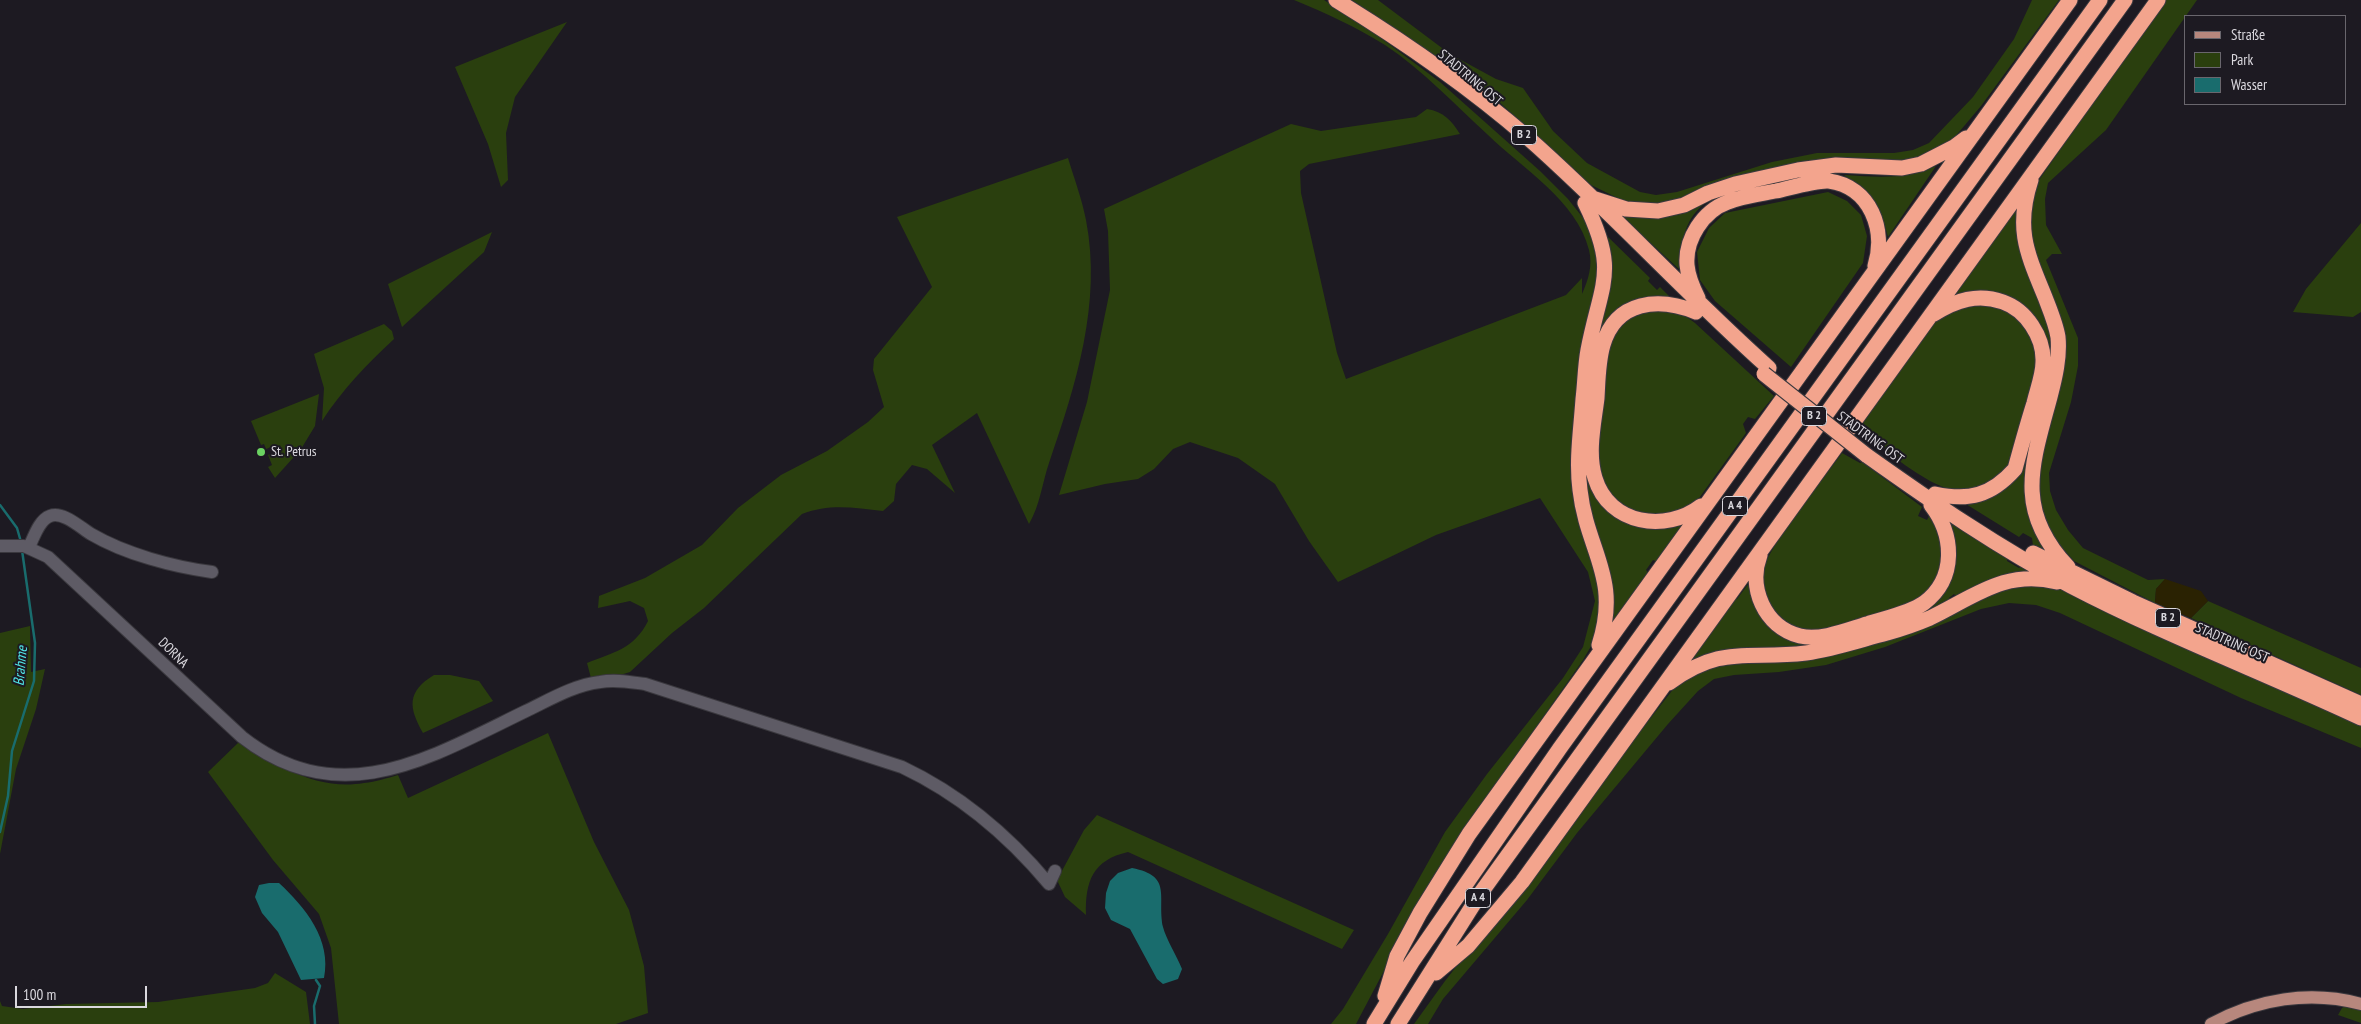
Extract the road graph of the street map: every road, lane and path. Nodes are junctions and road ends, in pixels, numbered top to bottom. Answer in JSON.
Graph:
{"nodes":[{"id":1,"x":1336,"y":0,"type":"edge"},
{"id":2,"x":2070,"y":0,"type":"edge"},
{"id":3,"x":2100,"y":0,"type":"edge"},
{"id":4,"x":2125,"y":0,"type":"edge"},
{"id":5,"x":2158,"y":0,"type":"edge"},
{"id":6,"x":1979,"y":127,"type":"junction"},
{"id":7,"x":2035,"y":169,"type":"junction"},
{"id":8,"x":1588,"y":201,"type":"junction"},
{"id":9,"x":1873,"y":274,"type":"junction"},
{"id":10,"x":1698,"y":308,"type":"junction"},
{"id":11,"x":1928,"y":317,"type":"junction"},
{"id":12,"x":1930,"y":496,"type":"junction"},
{"id":13,"x":1710,"y":499,"type":"junction"},
{"id":14,"x":1764,"y":545,"type":"junction"},
{"id":15,"x":0,"y":546,"type":"edge"},
{"id":16,"x":23,"y":546,"type":"junction"},
{"id":17,"x":212,"y":572,"type":"dead end"},
{"id":18,"x":2072,"y":579,"type":"junction"},
{"id":19,"x":1594,"y":660,"type":"junction"},
{"id":20,"x":1660,"y":690,"type":"junction"},
{"id":21,"x":2361,"y":704,"type":"edge"},
{"id":22,"x":2361,"y":718,"type":"edge"},
{"id":23,"x":1055,"y":871,"type":"dead end"},
{"id":24,"x":1423,"y":983,"type":"junction"},
{"id":25,"x":2361,"y":1004,"type":"edge"},
{"id":26,"x":1376,"y":1020,"type":"edge"},
{"id":27,"x":1398,"y":1024,"type":"edge"},
{"id":28,"x":2211,"y":1024,"type":"edge"}],
"edges":[{"from":1,"to":8,"type":"highway","name":"STADTRING OST","number":"B 2"},
{"from":2,"to":6,"type":"highway"},
{"from":3,"to":26,"type":"highway","number":"A 4"},
{"from":4,"to":24,"type":"highway","number":"A 4"},
{"from":5,"to":7,"type":"highway"},
{"from":6,"to":8,"type":"highway"},
{"from":6,"to":9,"type":"highway"},
{"from":7,"to":11,"type":"highway"},
{"from":7,"to":18,"type":"highway"},
{"from":8,"to":10,"type":"highway","number":"B 2"},
{"from":8,"to":19,"type":"highway"},
{"from":9,"to":10,"type":"highway"},
{"from":9,"to":13,"type":"highway"},
{"from":10,"to":12,"type":"highway","name":"STADTRING OST","number":"B 2","bridge":true},
{"from":10,"to":13,"type":"highway"},
{"from":11,"to":12,"type":"highway"},
{"from":11,"to":14,"type":"highway"},
{"from":12,"to":14,"type":"highway"},
{"from":12,"to":18,"type":"highway","name":"STADTRING OST","number":"B 2"},
{"from":13,"to":19,"type":"highway"},
{"from":14,"to":20,"type":"highway"},
{"from":15,"to":16,"type":"street"},
{"from":16,"to":17,"type":"street"},
{"from":16,"to":23,"type":"street","name":"DORNA"},
{"from":18,"to":20,"type":"highway"},
{"from":18,"to":21,"type":"highway","name":"STADTRING OST","number":"B 2"},
{"from":18,"to":22,"type":"highway","name":"STADTRING OST","number":"B 2"},
{"from":19,"to":26,"type":"highway"},
{"from":20,"to":24,"type":"highway"},
{"from":24,"to":27,"type":"highway","number":"A 4"},
{"from":25,"to":28,"type":"main road"}]}
